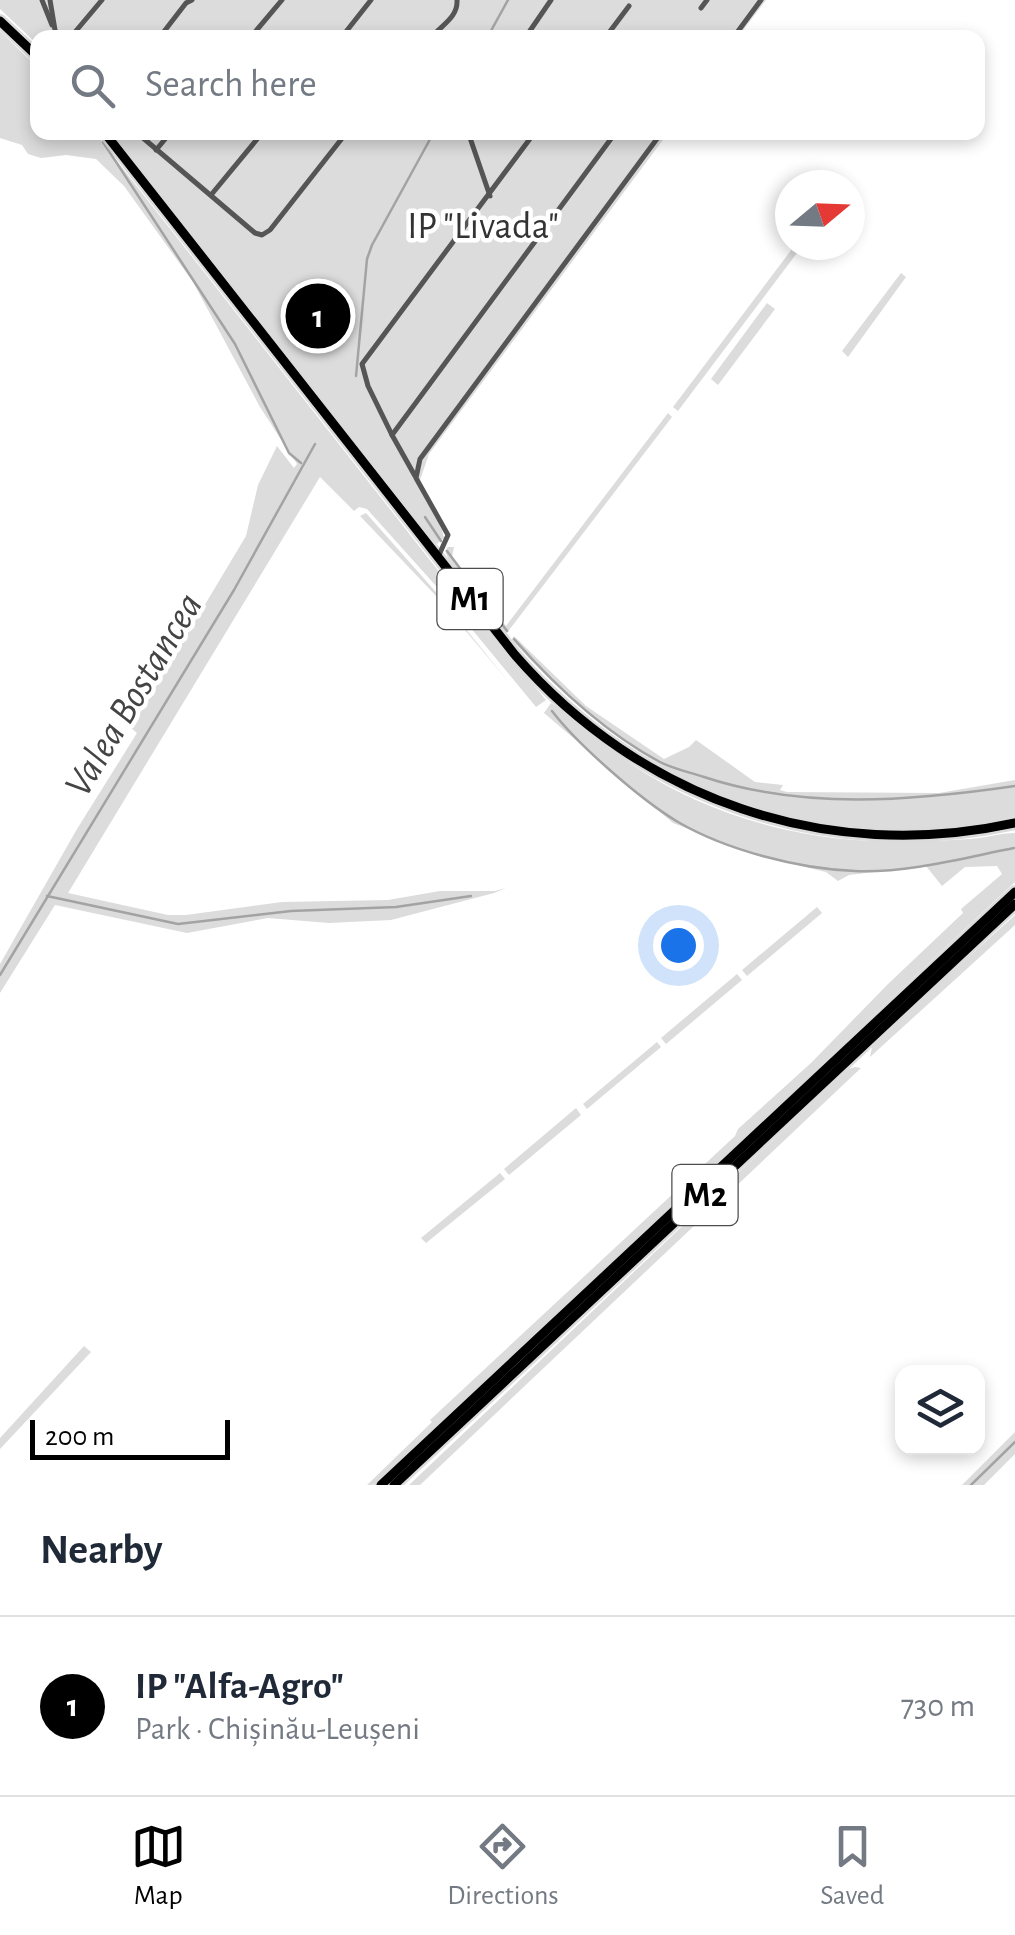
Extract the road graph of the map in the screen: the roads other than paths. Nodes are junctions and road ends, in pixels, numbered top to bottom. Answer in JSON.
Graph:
{"nodes":[{"id":1,"x":42,"y":0,"type":"edge"},
{"id":2,"x":50,"y":0,"type":"edge"},
{"id":3,"x":102,"y":0,"type":"edge"},
{"id":4,"x":282,"y":0,"type":"edge"},
{"id":5,"x":372,"y":0,"type":"edge"},
{"id":6,"x":457,"y":0,"type":"edge"},
{"id":7,"x":550,"y":0,"type":"edge"},
{"id":8,"x":707,"y":0,"type":"edge"},
{"id":9,"x":760,"y":0,"type":"edge"},
{"id":10,"x":189,"y":1,"type":"edge"},
{"id":11,"x":629,"y":6,"type":"dead end"},
{"id":12,"x":701,"y":8,"type":"dead end"},
{"id":13,"x":0,"y":21,"type":"edge"},
{"id":14,"x":55,"y":30,"type":"joint"},
{"id":15,"x":77,"y":30,"type":"edge"},
{"id":16,"x":165,"y":30,"type":"edge"},
{"id":17,"x":257,"y":30,"type":"edge"},
{"id":18,"x":348,"y":30,"type":"edge"},
{"id":19,"x":439,"y":30,"type":"edge"},
{"id":20,"x":530,"y":30,"type":"edge"},
{"id":21,"x":612,"y":30,"type":"edge"},
{"id":22,"x":739,"y":30,"type":"edge"},
{"id":23,"x":30,"y":49,"type":"edge"},
{"id":24,"x":110,"y":140,"type":"edge"},
{"id":25,"x":145,"y":140,"type":"edge"},
{"id":26,"x":164,"y":140,"type":"edge"},
{"id":27,"x":256,"y":140,"type":"edge"},
{"id":28,"x":341,"y":140,"type":"edge"},
{"id":29,"x":471,"y":140,"type":"edge"},
{"id":30,"x":529,"y":140,"type":"edge"},
{"id":31,"x":610,"y":140,"type":"edge"},
{"id":32,"x":656,"y":140,"type":"edge"},
{"id":33,"x":156,"y":150,"type":"junction"},
{"id":34,"x":211,"y":195,"type":"junction"},
{"id":35,"x":490,"y":196,"type":"junction"},
{"id":36,"x":392,"y":434,"type":"junction"},
{"id":37,"x":416,"y":478,"type":"junction"},
{"id":38,"x":438,"y":558,"type":"junction"},
{"id":39,"x":1014,"y":825,"type":"edge"},
{"id":40,"x":1015,"y":892,"type":"edge"},
{"id":41,"x":1015,"y":904,"type":"edge"},
{"id":42,"x":381,"y":1485,"type":"edge"},
{"id":43,"x":394,"y":1485,"type":"edge"}],
"edges":[{"from":1,"to":14,"type":"street"},
{"from":2,"to":14,"type":"street"},
{"from":3,"to":15,"type":"street"},
{"from":4,"to":17,"type":"street"},
{"from":5,"to":18,"type":"street"},
{"from":6,"to":19,"type":"street"},
{"from":7,"to":20,"type":"street"},
{"from":8,"to":12,"type":"street"},
{"from":9,"to":22,"type":"street"},
{"from":10,"to":16,"type":"street"},
{"from":11,"to":21,"type":"street"},
{"from":13,"to":23,"type":"highway"},
{"from":24,"to":38,"type":"highway","number":"M1"},
{"from":25,"to":33,"type":"street"},
{"from":26,"to":33,"type":"street"},
{"from":27,"to":34,"type":"street"},
{"from":28,"to":34,"type":"street"},
{"from":29,"to":35,"type":"street"},
{"from":30,"to":35,"type":"street"},
{"from":31,"to":36,"type":"street"},
{"from":32,"to":37,"type":"street"},
{"from":33,"to":34,"type":"street"},
{"from":35,"to":36,"type":"street"},
{"from":36,"to":37,"type":"street"},
{"from":37,"to":38,"type":"street"},
{"from":38,"to":39,"type":"highway","number":"M1"},
{"from":40,"to":42,"type":"highway","number":"M2"},
{"from":41,"to":43,"type":"highway","number":"M2"}]}
